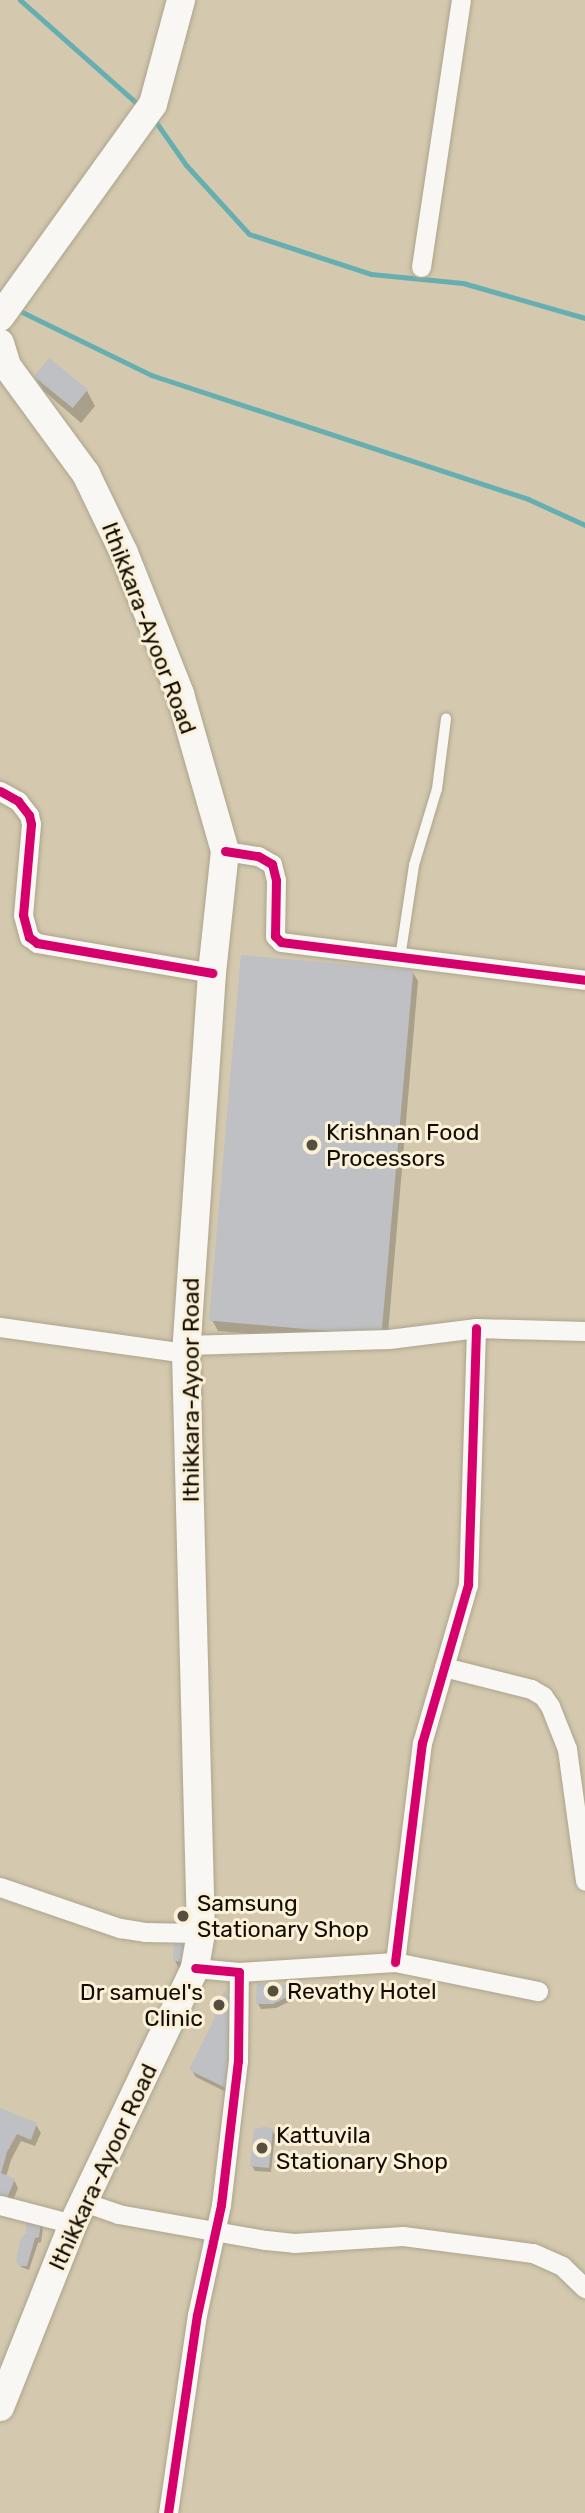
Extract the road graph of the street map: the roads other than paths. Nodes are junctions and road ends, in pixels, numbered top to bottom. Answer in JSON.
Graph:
{"nodes":[{"id":1,"x":181,"y":0,"type":"edge"},
{"id":2,"x":461,"y":0,"type":"edge"},
{"id":3,"x":421,"y":267,"type":"dead end"},
{"id":4,"x":0,"y":317,"type":"edge"},
{"id":5,"x":0,"y":343,"type":"edge"},
{"id":6,"x":446,"y":719,"type":"dead end"},
{"id":7,"x":0,"y":791,"type":"edge"},
{"id":8,"x":225,"y":851,"type":"junction"},
{"id":9,"x":400,"y":958,"type":"junction"},
{"id":10,"x":212,"y":973,"type":"junction"},
{"id":11,"x":585,"y":980,"type":"edge"},
{"id":12,"x":0,"y":1327,"type":"edge"},
{"id":13,"x":476,"y":1328,"type":"junction"},
{"id":14,"x":585,"y":1331,"type":"edge"},
{"id":15,"x":186,"y":1349,"type":"junction"},
{"id":16,"x":444,"y":1667,"type":"junction"},
{"id":17,"x":585,"y":1881,"type":"edge"},
{"id":18,"x":0,"y":1886,"type":"edge"},
{"id":19,"x":201,"y":1933,"type":"junction"},
{"id":20,"x":395,"y":1962,"type":"junction"},
{"id":21,"x":195,"y":1968,"type":"junction"},
{"id":22,"x":239,"y":1972,"type":"junction"},
{"id":23,"x":538,"y":1991,"type":"dead end"},
{"id":24,"x":0,"y":2206,"type":"edge"},
{"id":25,"x":78,"y":2213,"type":"junction"},
{"id":26,"x":215,"y":2233,"type":"junction"},
{"id":27,"x":585,"y":2288,"type":"edge"},
{"id":28,"x":0,"y":2407,"type":"edge"},
{"id":29,"x":168,"y":2513,"type":"edge"}],
"edges":[{"from":1,"to":4,"type":"main road"},
{"from":2,"to":3,"type":"street"},
{"from":5,"to":8,"type":"main road","name":"Ithikkara-Ayoor Road"},
{"from":6,"to":9,"type":"lane"},
{"from":7,"to":10,"type":"street"},
{"from":8,"to":9,"type":"street"},
{"from":8,"to":10,"type":"main road","name":"Ithikkara-Ayoor Road"},
{"from":9,"to":11,"type":"street"},
{"from":10,"to":15,"type":"main road","name":"Ithikkara-Ayoor Road"},
{"from":12,"to":15,"type":"street"},
{"from":13,"to":14,"type":"street"},
{"from":13,"to":15,"type":"street"},
{"from":13,"to":16,"type":"street"},
{"from":15,"to":19,"type":"main road","name":"Ithikkara-Ayoor Road"},
{"from":16,"to":17,"type":"street"},
{"from":16,"to":20,"type":"street"},
{"from":18,"to":19,"type":"street"},
{"from":19,"to":21,"type":"main road","name":"Ithikkara-Ayoor Road"},
{"from":20,"to":22,"type":"street"},
{"from":20,"to":23,"type":"street"},
{"from":21,"to":22,"type":"street"},
{"from":21,"to":25,"type":"main road","name":"Ithikkara-Ayoor Road"},
{"from":22,"to":26,"type":"street"},
{"from":24,"to":25,"type":"street"},
{"from":25,"to":26,"type":"street"},
{"from":25,"to":28,"type":"main road","name":"Ithikkara-Ayoor Road"},
{"from":26,"to":27,"type":"street"},
{"from":26,"to":29,"type":"street"}]}
